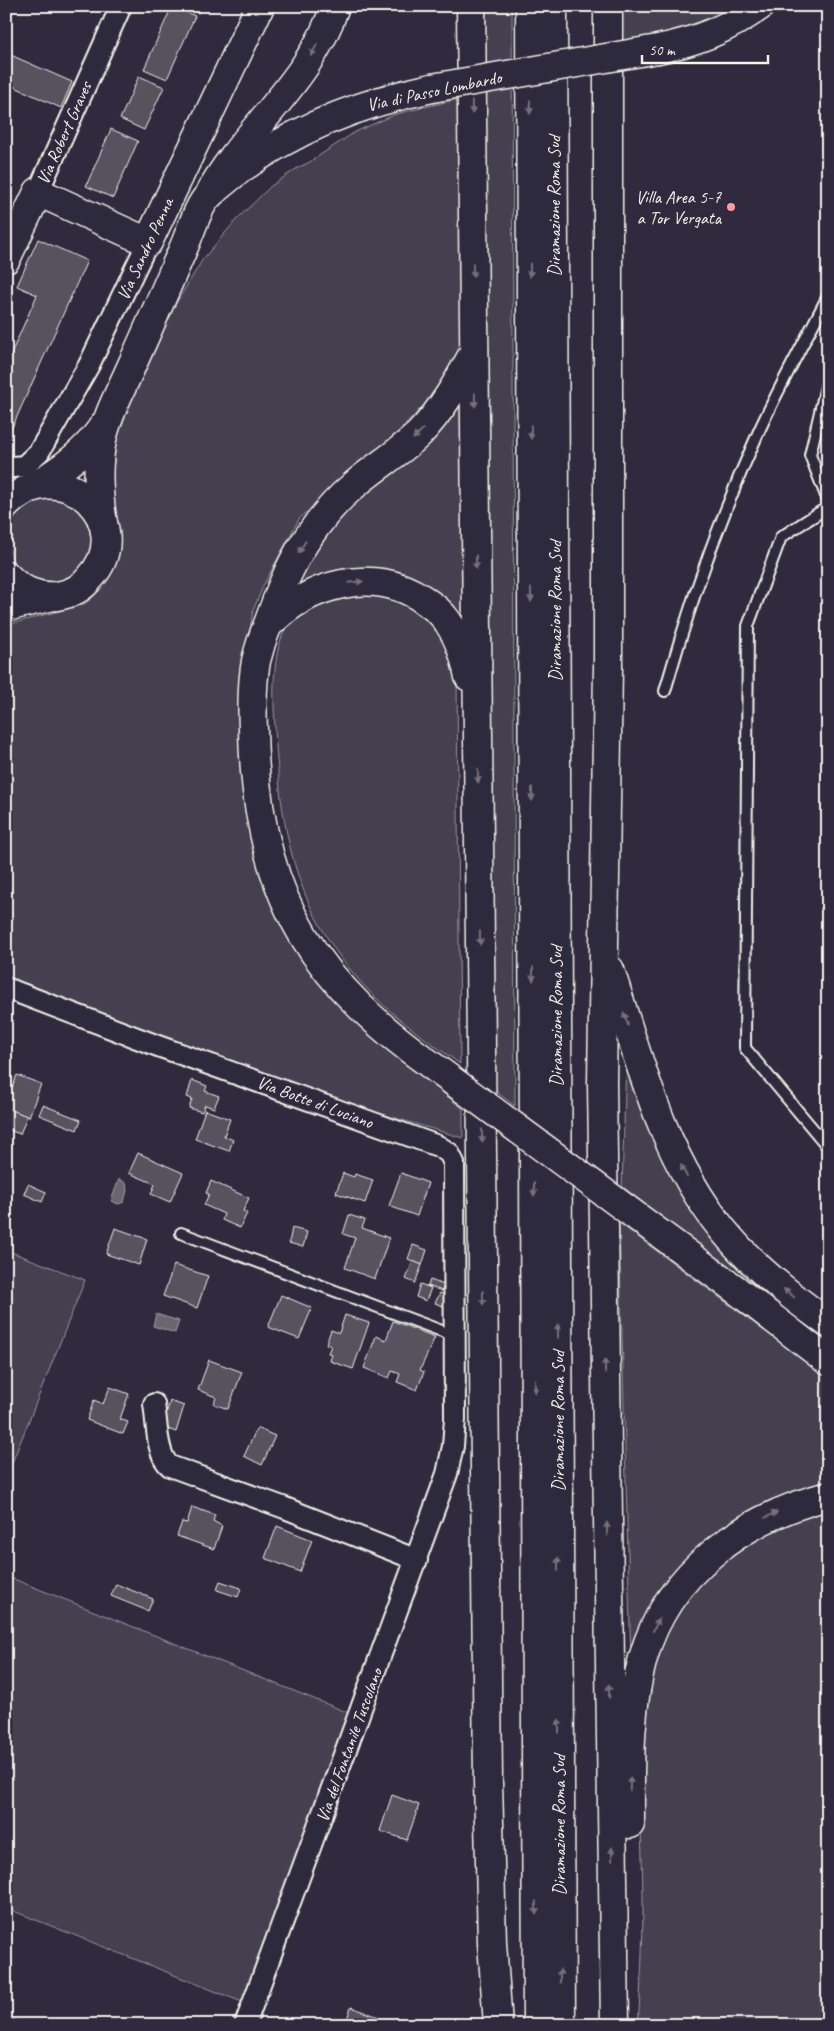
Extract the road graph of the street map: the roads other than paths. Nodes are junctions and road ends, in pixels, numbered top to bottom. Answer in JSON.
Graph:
{"nodes":[{"id":1,"x":121,"y":6,"type":"edge"},
{"id":2,"x":260,"y":6,"type":"edge"},
{"id":3,"x":335,"y":6,"type":"edge"},
{"id":4,"x":471,"y":6,"type":"edge"},
{"id":5,"x":530,"y":6,"type":"edge"},
{"id":6,"x":553,"y":6,"type":"edge"},
{"id":7,"x":608,"y":6,"type":"edge"},
{"id":8,"x":760,"y":6,"type":"edge"},
{"id":9,"x":38,"y":192,"type":"junction"},
{"id":10,"x":208,"y":196,"type":"junction"},
{"id":11,"x":148,"y":242,"type":"junction"},
{"id":12,"x":6,"y":259,"type":"edge"},
{"id":13,"x":828,"y":296,"type":"edge"},
{"id":14,"x":474,"y":351,"type":"junction"},
{"id":15,"x":828,"y":377,"type":"edge"},
{"id":16,"x":111,"y":413,"type":"junction"},
{"id":17,"x":6,"y":466,"type":"edge"},
{"id":18,"x":36,"y":486,"type":"junction"},
{"id":19,"x":828,"y":501,"type":"edge"},
{"id":20,"x":6,"y":504,"type":"edge"},
{"id":21,"x":828,"y":507,"type":"edge"},
{"id":22,"x":103,"y":523,"type":"junction"},
{"id":23,"x":6,"y":575,"type":"edge"},
{"id":24,"x":51,"y":596,"type":"junction"},
{"id":25,"x":6,"y":607,"type":"edge"},
{"id":26,"x":267,"y":626,"type":"junction"},
{"id":27,"x":665,"y":691,"type":"dead end"},
{"id":28,"x":478,"y":727,"type":"junction"},
{"id":29,"x":604,"y":950,"type":"junction"},
{"id":30,"x":6,"y":988,"type":"edge"},
{"id":31,"x":828,"y":1147,"type":"edge"},
{"id":32,"x":181,"y":1234,"type":"dead end"},
{"id":33,"x":828,"y":1323,"type":"edge"},
{"id":34,"x":455,"y":1336,"type":"junction"},
{"id":35,"x":828,"y":1361,"type":"edge"},
{"id":36,"x":154,"y":1404,"type":"dead end"},
{"id":37,"x":449,"y":1464,"type":"joint"},
{"id":38,"x":828,"y":1496,"type":"edge"},
{"id":39,"x":417,"y":1560,"type":"junction"},
{"id":40,"x":245,"y":2025,"type":"edge"},
{"id":41,"x":498,"y":2025,"type":"edge"},
{"id":42,"x":537,"y":2025,"type":"edge"},
{"id":43,"x":561,"y":2025,"type":"edge"},
{"id":44,"x":615,"y":2025,"type":"edge"},
{"id":45,"x":623,"y":2025,"type":"edge"}],
"edges":[{"from":1,"to":9,"type":"street","name":"Via Robert Graves"},
{"from":2,"to":11,"type":"main road","name":"Via Sandro Penna"},
{"from":3,"to":10,"type":"main road","one_way":true},
{"from":4,"to":14,"type":"main road","one_way":true},
{"from":5,"to":42,"type":"main road","name":"Diramazione Roma Sud","one_way":true},
{"from":43,"to":6,"type":"main road","name":"Diramazione Roma Sud","one_way":true},
{"from":7,"to":29,"type":"main road"},
{"from":8,"to":10,"type":"main road","name":"Via di Passo Lombardo","bridge":true},
{"from":9,"to":11,"type":"main road"},
{"from":9,"to":12,"type":"main road","name":"Via Robert Graves"},
{"from":10,"to":16,"type":"main road","name":"Via di Passo Lombardo"},
{"from":11,"to":17,"type":"street","name":"Via Sandro Penna"},
{"from":13,"to":27,"type":"lane"},
{"from":14,"to":26,"type":"main road","one_way":true},
{"from":14,"to":28,"type":"main road","one_way":true},
{"from":15,"to":19,"type":"lane"},
{"from":16,"to":18,"type":"main road","name":"Via di Passo Lombardo"},
{"from":16,"to":22,"type":"main road","name":"Via di Passo Lombardo"},
{"from":18,"to":20,"type":"main road","name":"Via di Passo Lombardo"},
{"from":18,"to":22,"type":"main road"},
{"from":21,"to":31,"type":"lane"},
{"from":22,"to":24,"type":"main road","name":"Via di Passo Lombardo"},
{"from":23,"to":24,"type":"main road"},
{"from":24,"to":25,"type":"main road"},
{"from":26,"to":28,"type":"main road","one_way":true},
{"from":26,"to":35,"type":"main road","bridge":true},
{"from":28,"to":41,"type":"main road","one_way":true},
{"from":33,"to":29,"type":"main road","one_way":true},
{"from":44,"to":29,"type":"main road","one_way":true},
{"from":30,"to":34,"type":"street","name":"Via Botte di Luciano"},
{"from":32,"to":34,"type":"lane"},
{"from":34,"to":37,"type":"street","name":"Via Botte di Luciano"},
{"from":36,"to":39,"type":"street"},
{"from":37,"to":39,"type":"street","name":"Via del Fontanile Tuscolano"},
{"from":45,"to":38,"type":"main road","one_way":true},
{"from":39,"to":40,"type":"street","name":"Via del Fontanile Tuscolano"}]}
